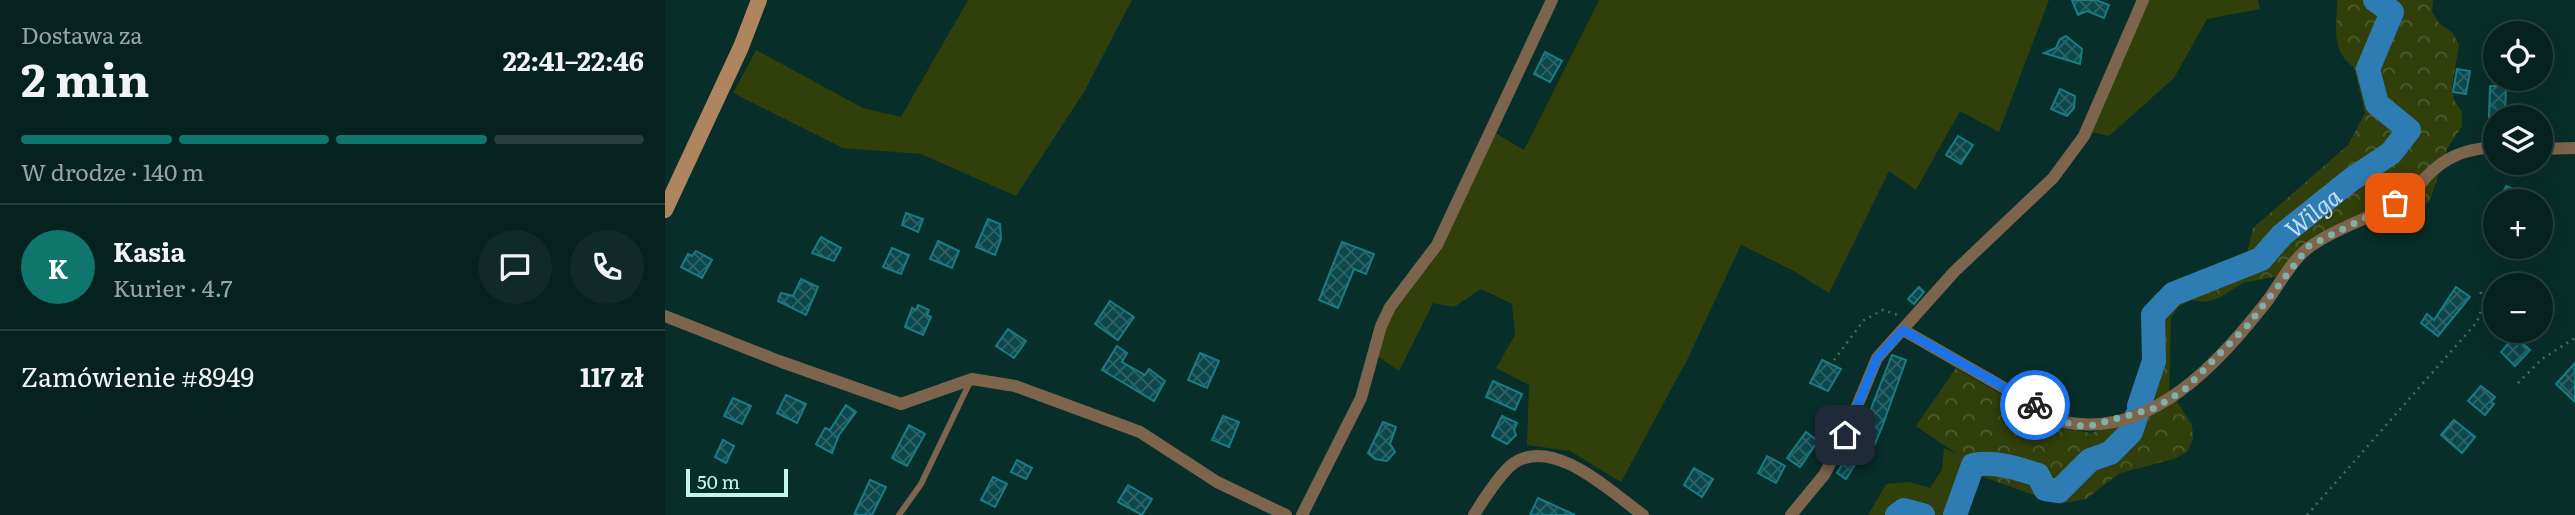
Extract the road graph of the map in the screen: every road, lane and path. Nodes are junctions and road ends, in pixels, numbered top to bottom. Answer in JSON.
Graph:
{"nodes":[{"id":1,"x":758,"y":0,"type":"edge"},
{"id":2,"x":1552,"y":0,"type":"edge"},
{"id":3,"x":2143,"y":0,"type":"edge"},
{"id":4,"x":2483,"y":148,"type":"edge"},
{"id":5,"x":2575,"y":148,"type":"edge"},
{"id":6,"x":2553,"y":149,"type":"edge"},
{"id":7,"x":665,"y":210,"type":"edge"},
{"id":8,"x":2480,"y":291,"type":"dead end"},
{"id":9,"x":665,"y":316,"type":"edge"},
{"id":10,"x":1906,"y":326,"type":"junction"},
{"id":11,"x":2575,"y":338,"type":"edge"},
{"id":12,"x":1834,"y":360,"type":"dead end"},
{"id":13,"x":972,"y":379,"type":"junction"},
{"id":14,"x":2518,"y":383,"type":"dead end"},
{"id":15,"x":899,"y":515,"type":"edge"},
{"id":16,"x":1286,"y":515,"type":"edge"},
{"id":17,"x":1302,"y":515,"type":"edge"},
{"id":18,"x":1474,"y":515,"type":"edge"},
{"id":19,"x":1643,"y":515,"type":"edge"},
{"id":20,"x":1791,"y":515,"type":"edge"},
{"id":21,"x":2307,"y":515,"type":"edge"}],
"edges":[{"from":1,"to":7,"type":"street"},
{"from":2,"to":17,"type":"street"},
{"from":3,"to":10,"type":"street"},
{"from":4,"to":10,"type":"street"},
{"from":5,"to":6,"type":"street"},
{"from":8,"to":21,"type":"path"},
{"from":9,"to":13,"type":"street"},
{"from":10,"to":12,"type":"path"},
{"from":10,"to":20,"type":"street"},
{"from":11,"to":14,"type":"path"},
{"from":13,"to":15,"type":"lane"},
{"from":13,"to":16,"type":"street"},
{"from":18,"to":19,"type":"street"}]}
